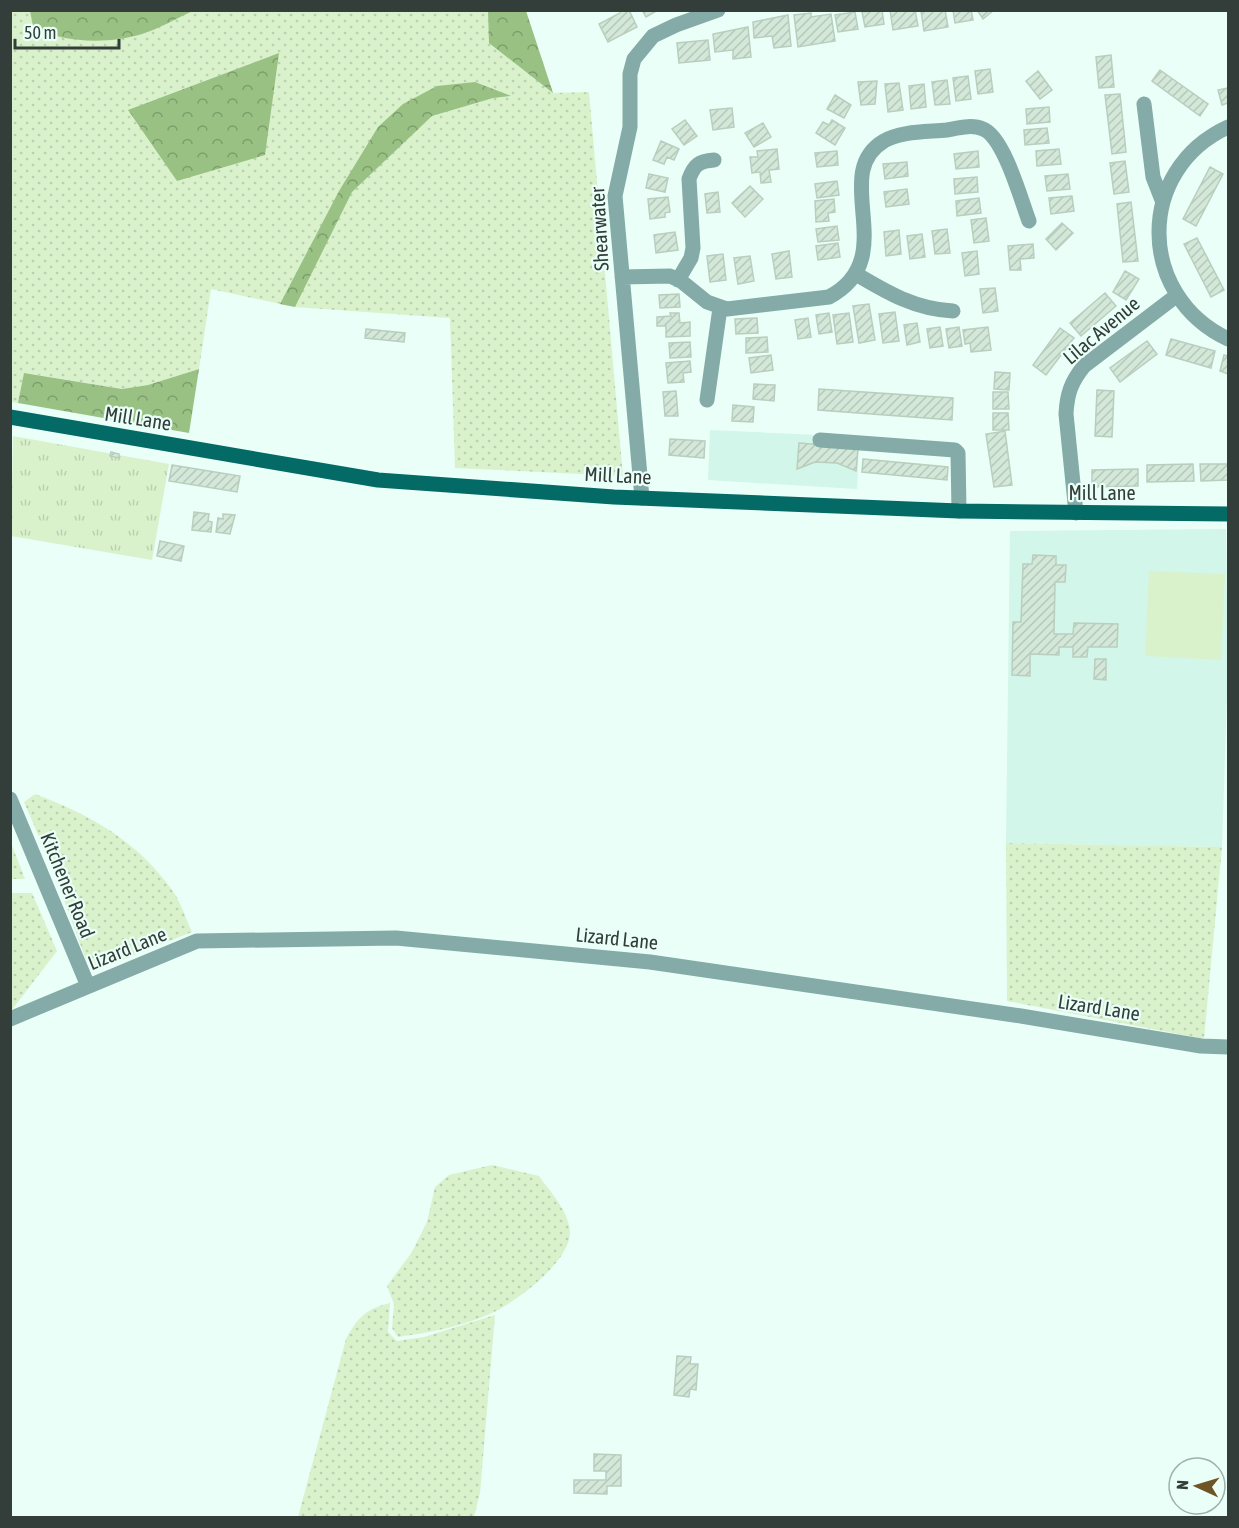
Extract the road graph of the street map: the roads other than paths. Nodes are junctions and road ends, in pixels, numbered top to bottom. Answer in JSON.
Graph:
{"nodes":[{"id":1,"x":718,"y":10,"type":"edge"},
{"id":2,"x":1144,"y":104,"type":"dead end"},
{"id":3,"x":1228,"y":128,"type":"edge"},
{"id":4,"x":714,"y":160,"type":"dead end"},
{"id":5,"x":1162,"y":200,"type":"junction"},
{"id":6,"x":1029,"y":221,"type":"dead end"},
{"id":7,"x":856,"y":274,"type":"junction"},
{"id":8,"x":622,"y":277,"type":"junction"},
{"id":9,"x":678,"y":280,"type":"junction"},
{"id":10,"x":1176,"y":296,"type":"junction"},
{"id":11,"x":720,"y":308,"type":"junction"},
{"id":12,"x":953,"y":311,"type":"dead end"},
{"id":13,"x":1228,"y":339,"type":"edge"},
{"id":14,"x":707,"y":400,"type":"dead end"},
{"id":15,"x":10,"y":417,"type":"edge"},
{"id":16,"x":820,"y":440,"type":"dead end"},
{"id":17,"x":642,"y":498,"type":"junction"},
{"id":18,"x":959,"y":511,"type":"junction"},
{"id":19,"x":1076,"y":513,"type":"junction"},
{"id":20,"x":1228,"y":514,"type":"edge"},
{"id":21,"x":10,"y":799,"type":"edge"},
{"id":22,"x":88,"y":986,"type":"junction"},
{"id":23,"x":10,"y":1019,"type":"edge"},
{"id":24,"x":1228,"y":1047,"type":"edge"}],
"edges":[{"from":1,"to":8,"type":"street","name":"Shearwater"},
{"from":2,"to":5,"type":"street"},
{"from":3,"to":5,"type":"street"},
{"from":4,"to":9,"type":"street"},
{"from":5,"to":10,"type":"street"},
{"from":6,"to":7,"type":"street"},
{"from":7,"to":11,"type":"street"},
{"from":7,"to":12,"type":"street"},
{"from":8,"to":9,"type":"street"},
{"from":8,"to":17,"type":"street","name":"Shearwater"},
{"from":9,"to":11,"type":"street"},
{"from":10,"to":13,"type":"street"},
{"from":10,"to":19,"type":"street","name":"Lilac Avenue"},
{"from":11,"to":14,"type":"street"},
{"from":15,"to":17,"type":"main road","name":"Mill Lane"},
{"from":16,"to":18,"type":"street"},
{"from":17,"to":18,"type":"main road","name":"Mill Lane"},
{"from":18,"to":19,"type":"main road","name":"Mill Lane"},
{"from":19,"to":20,"type":"main road","name":"Mill Lane"},
{"from":21,"to":22,"type":"street","name":"Kitchener Road"},
{"from":22,"to":23,"type":"street","name":"Lizard Lane"},
{"from":22,"to":24,"type":"street","name":"Lizard Lane"}]}
